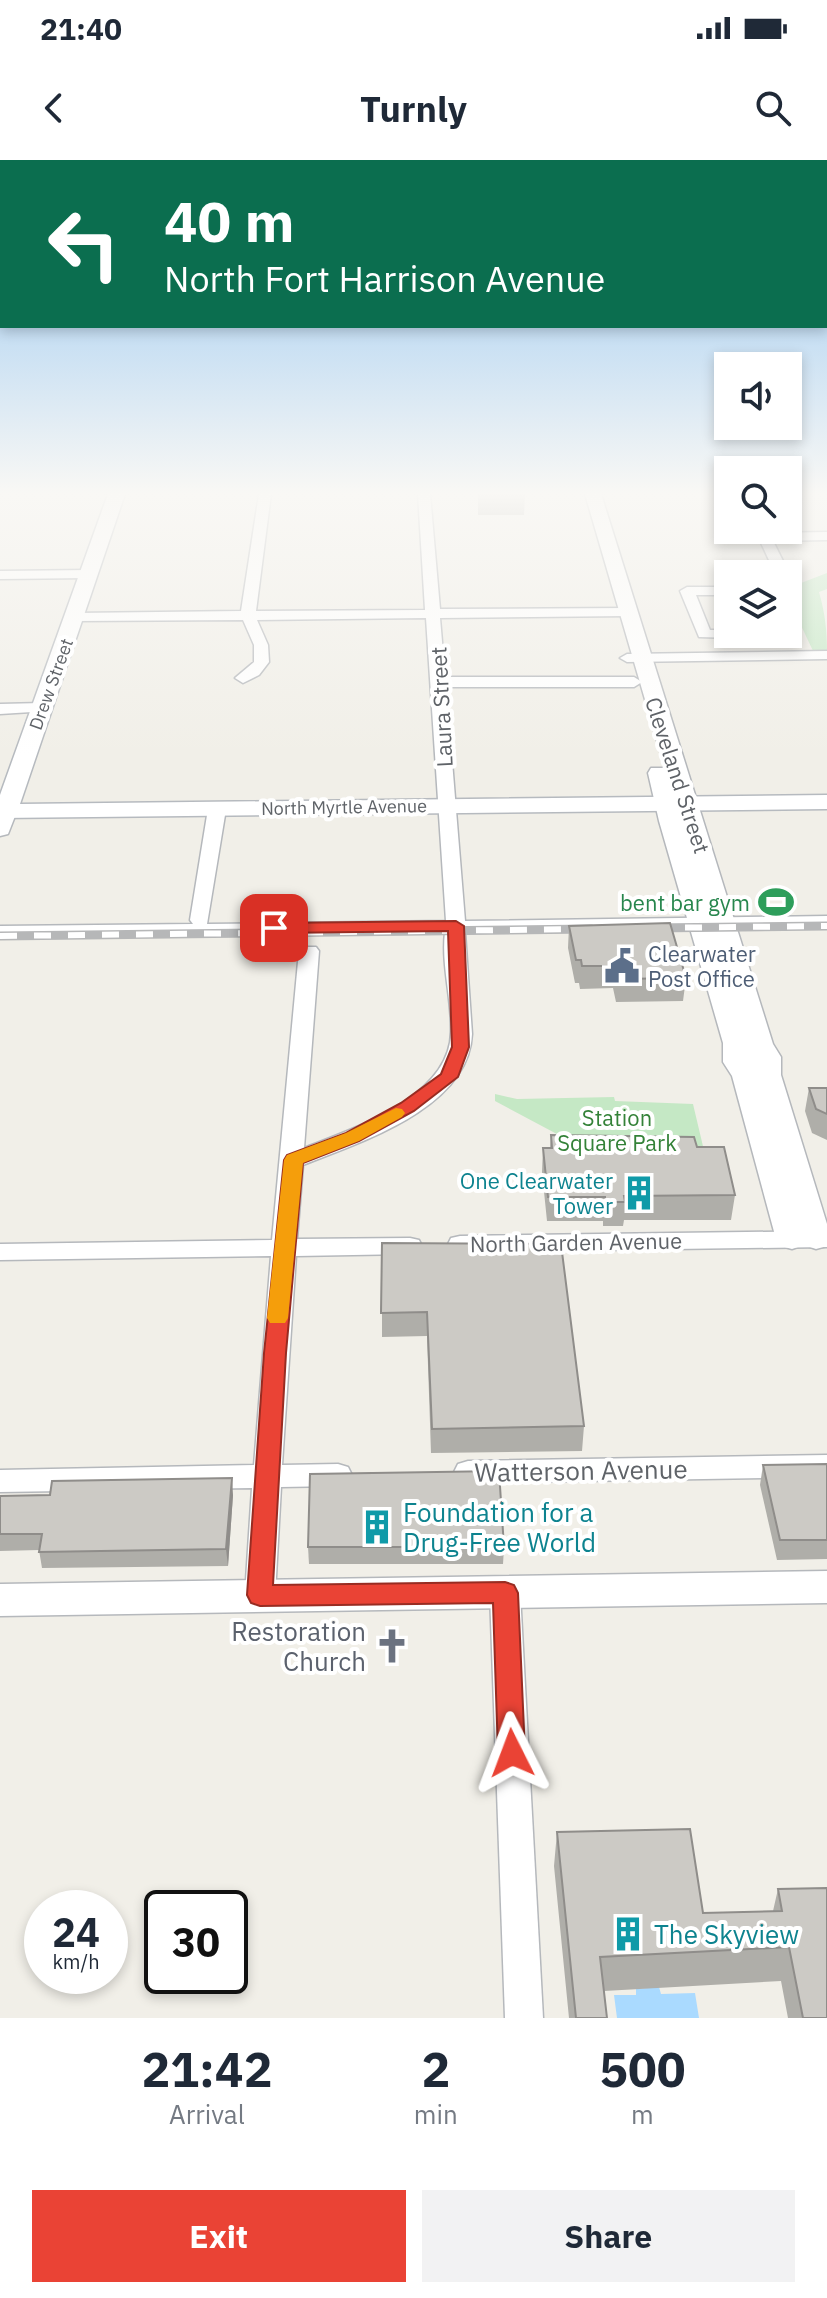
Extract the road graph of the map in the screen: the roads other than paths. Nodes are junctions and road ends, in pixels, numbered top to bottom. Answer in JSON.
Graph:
{"nodes":[{"id":1,"x":87,"y":581,"type":"edge"},
{"id":2,"x":253,"y":581,"type":"edge"},
{"id":3,"x":432,"y":581,"type":"edge"},
{"id":4,"x":610,"y":581,"type":"edge"},
{"id":5,"x":614,"y":581,"type":"edge"},
{"id":6,"x":714,"y":587,"type":"edge"},
{"id":7,"x":621,"y":612,"type":"junction"},
{"id":8,"x":435,"y":613,"type":"junction"},
{"id":9,"x":248,"y":615,"type":"junction"},
{"id":10,"x":75,"y":617,"type":"junction"},
{"id":11,"x":714,"y":634,"type":"edge"},
{"id":12,"x":732,"y":648,"type":"edge"},
{"id":13,"x":734,"y":657,"type":"junction"},
{"id":14,"x":826,"y":657,"type":"edge"},
{"id":15,"x":634,"y":658,"type":"junction"},
{"id":16,"x":243,"y":678,"type":"dead end"},
{"id":17,"x":438,"y":682,"type":"junction"},
{"id":18,"x":634,"y":682,"type":"junction"},
{"id":19,"x":42,"y":708,"type":"junction"},
{"id":20,"x":0,"y":709,"type":"edge"},
{"id":21,"x":8,"y":784,"type":"edge"},
{"id":22,"x":827,"y":802,"type":"edge"},
{"id":23,"x":677,"y":804,"type":"junction"},
{"id":24,"x":447,"y":806,"type":"junction"},
{"id":25,"x":217,"y":809,"type":"junction"},
{"id":26,"x":2,"y":817,"type":"edge"},
{"id":27,"x":200,"y":920,"type":"dead end"},
{"id":28,"x":827,"y":922,"type":"edge"},
{"id":29,"x":712,"y":923,"type":"junction"},
{"id":30,"x":456,"y":926,"type":"junction"},
{"id":31,"x":0,"y":932,"type":"edge"},
{"id":32,"x":309,"y":951,"type":"dead end"},
{"id":33,"x":293,"y":1160,"type":"junction"},
{"id":34,"x":812,"y":1239,"type":"edge"},
{"id":35,"x":284,"y":1248,"type":"junction"},
{"id":36,"x":0,"y":1252,"type":"edge"},
{"id":37,"x":827,"y":1466,"type":"edge"},
{"id":38,"x":441,"y":1473,"type":"edge"},
{"id":39,"x":363,"y":1474,"type":"edge"},
{"id":40,"x":268,"y":1476,"type":"junction"},
{"id":41,"x":0,"y":1481,"type":"edge"},
{"id":42,"x":827,"y":1587,"type":"edge"},
{"id":43,"x":505,"y":1593,"type":"junction"},
{"id":44,"x":260,"y":1595,"type":"junction"},
{"id":45,"x":0,"y":1600,"type":"edge"},
{"id":46,"x":524,"y":2018,"type":"edge"}],
"edges":[{"from":1,"to":10,"type":"main road","name":"Drew Street"},
{"from":2,"to":9,"type":"street"},
{"from":3,"to":8,"type":"street","name":"Laura Street"},
{"from":4,"to":7,"type":"street"},
{"from":5,"to":7,"type":"street","name":"Cleveland Street"},
{"from":6,"to":11,"type":"street"},
{"from":7,"to":8,"type":"street"},
{"from":7,"to":15,"type":"street","name":"Cleveland Street"},
{"from":8,"to":9,"type":"street"},
{"from":8,"to":17,"type":"street","name":"Laura Street"},
{"from":9,"to":10,"type":"street"},
{"from":9,"to":16,"type":"street"},
{"from":10,"to":19,"type":"main road","name":"Drew Street"},
{"from":12,"to":13,"type":"street"},
{"from":13,"to":14,"type":"street"},
{"from":13,"to":15,"type":"street"},
{"from":15,"to":18,"type":"street"},
{"from":15,"to":23,"type":"street","name":"Cleveland Street"},
{"from":17,"to":18,"type":"street"},
{"from":17,"to":24,"type":"street","name":"Laura Street"},
{"from":18,"to":23,"type":"street"},
{"from":19,"to":20,"type":"street"},
{"from":19,"to":21,"type":"main road","name":"Drew Street"},
{"from":21,"to":26,"type":"main road","name":"Drew Street"},
{"from":22,"to":23,"type":"main road","name":"North Myrtle Avenue"},
{"from":23,"to":24,"type":"main road","name":"North Myrtle Avenue"},
{"from":23,"to":29,"type":"street","name":"Cleveland Street"},
{"from":24,"to":25,"type":"main road","name":"North Myrtle Avenue"},
{"from":24,"to":30,"type":"street","name":"Laura Street"},
{"from":25,"to":26,"type":"main road","name":"North Myrtle Avenue"},
{"from":25,"to":27,"type":"street"},
{"from":28,"to":29,"type":"street"},
{"from":29,"to":30,"type":"street"},
{"from":29,"to":34,"type":"street","name":"Cleveland Street"},
{"from":30,"to":31,"type":"street"},
{"from":30,"to":33,"type":"street","name":"Laura Street"},
{"from":32,"to":33,"type":"street"},
{"from":33,"to":35,"type":"street"},
{"from":34,"to":35,"type":"street","name":"North Garden Avenue"},
{"from":35,"to":36,"type":"street","name":"North Garden Avenue"},
{"from":35,"to":40,"type":"street"},
{"from":37,"to":38,"type":"street","name":"Watterson Avenue"},
{"from":39,"to":40,"type":"street"},
{"from":40,"to":41,"type":"street"},
{"from":40,"to":44,"type":"street"},
{"from":42,"to":43,"type":"street"},
{"from":43,"to":44,"type":"street"},
{"from":43,"to":46,"type":"street"},
{"from":44,"to":45,"type":"street"}]}
